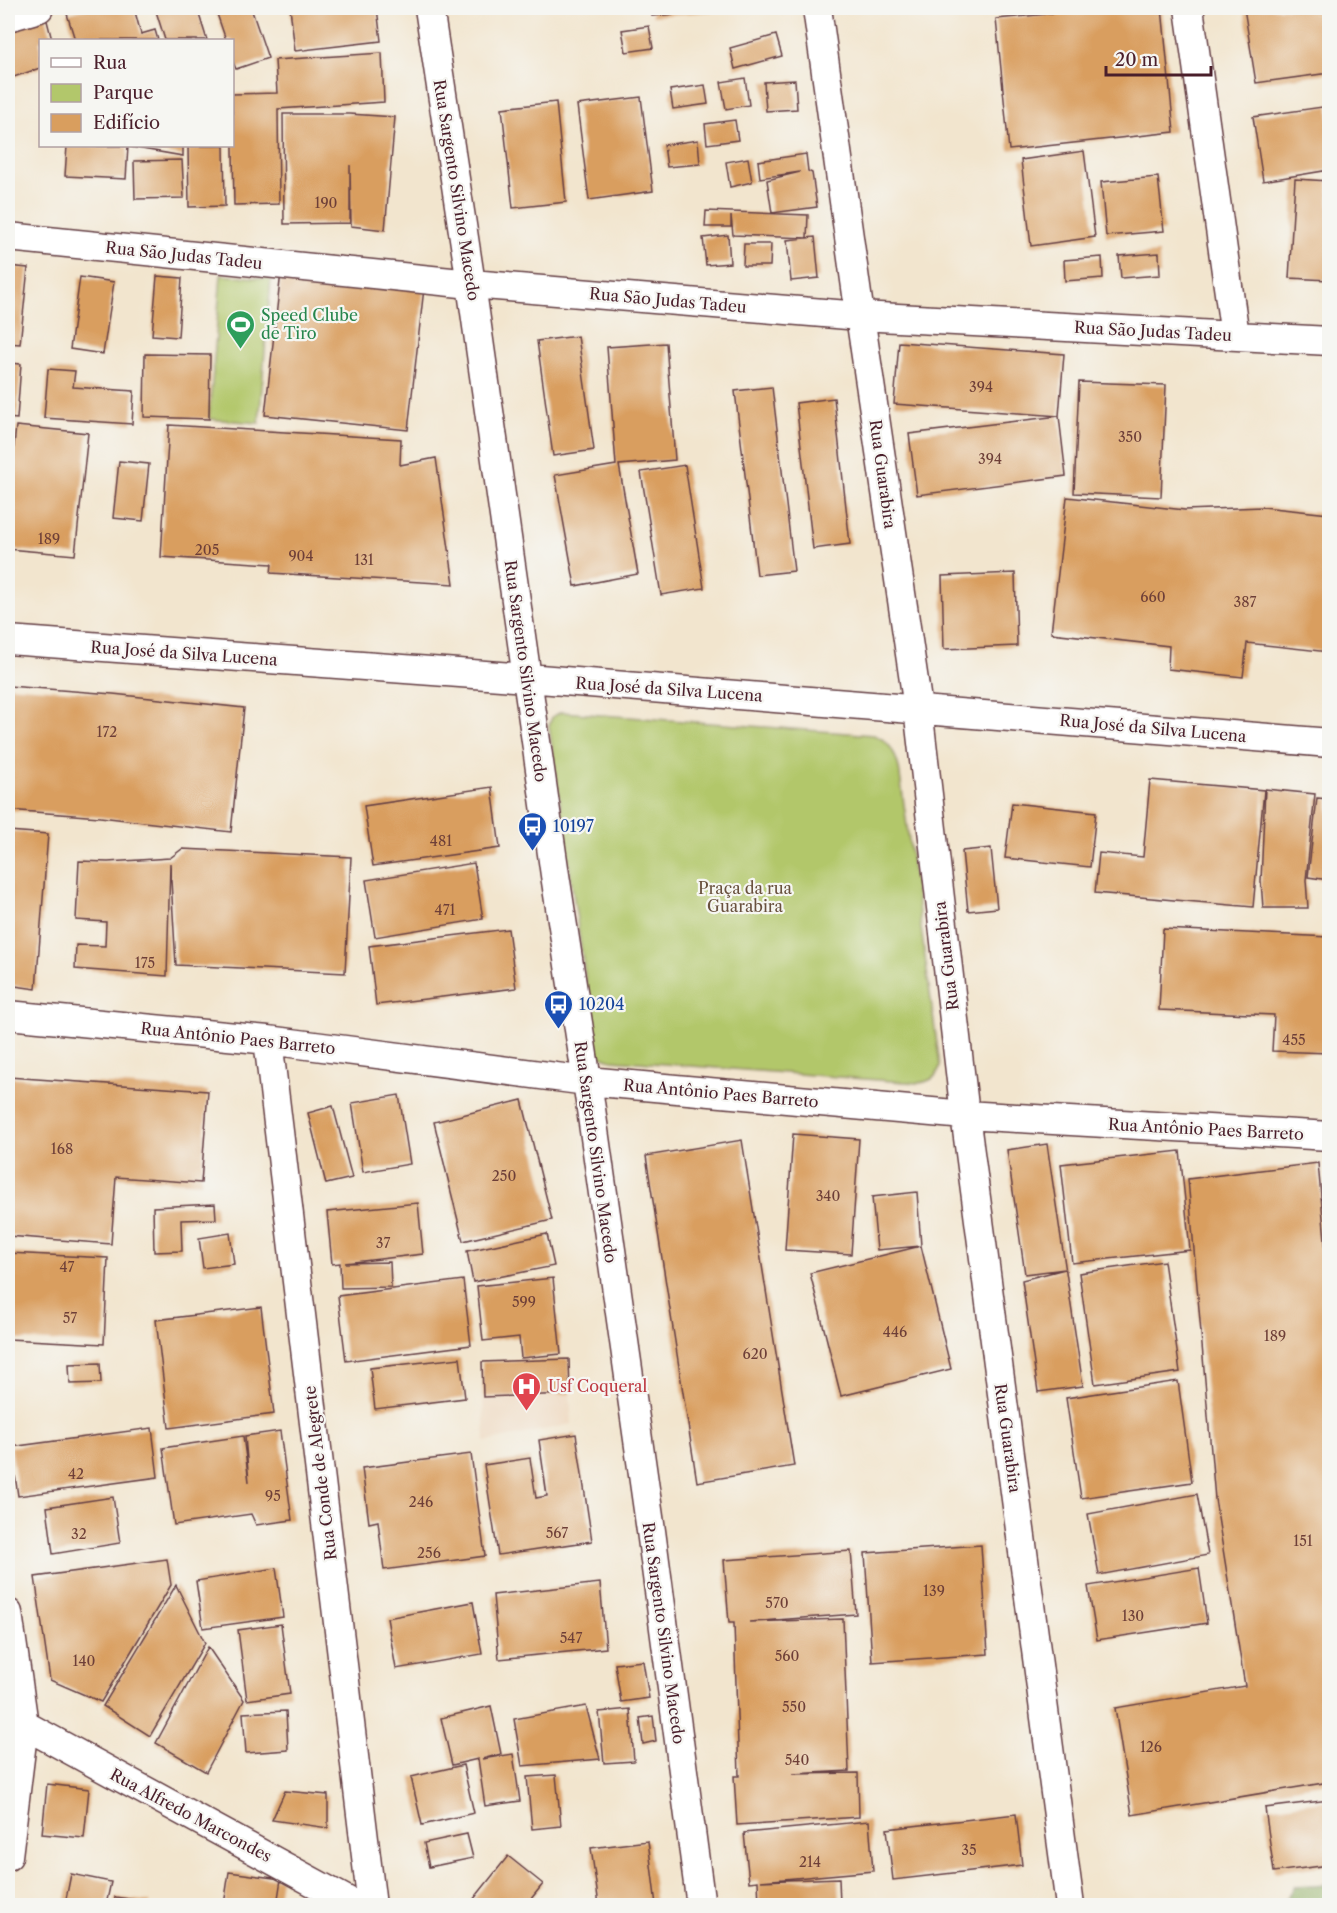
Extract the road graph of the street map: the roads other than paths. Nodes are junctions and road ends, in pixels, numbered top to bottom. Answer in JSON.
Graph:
{"nodes":[{"id":1,"x":39,"y":8,"type":"edge"},
{"id":2,"x":429,"y":8,"type":"edge"},
{"id":3,"x":817,"y":8,"type":"edge"},
{"id":4,"x":1190,"y":8,"type":"edge"},
{"id":5,"x":8,"y":17,"type":"edge"},
{"id":6,"x":8,"y":237,"type":"edge"},
{"id":7,"x":471,"y":284,"type":"junction"},
{"id":8,"x":860,"y":316,"type":"junction"},
{"id":9,"x":1235,"y":336,"type":"junction"},
{"id":10,"x":1329,"y":341,"type":"edge"},
{"id":11,"x":8,"y":640,"type":"edge"},
{"id":12,"x":526,"y":678,"type":"junction"},
{"id":13,"x":918,"y":708,"type":"junction"},
{"id":14,"x":1329,"y":743,"type":"edge"},
{"id":15,"x":8,"y":1015,"type":"edge"},
{"id":16,"x":268,"y":1040,"type":"junction"},
{"id":17,"x":586,"y":1081,"type":"junction"},
{"id":18,"x":964,"y":1115,"type":"junction"},
{"id":19,"x":1329,"y":1136,"type":"edge"},
{"id":20,"x":8,"y":1613,"type":"edge"},
{"id":21,"x":16,"y":1720,"type":"edge"},
{"id":22,"x":8,"y":1856,"type":"edge"},
{"id":23,"x":357,"y":1905,"type":"edge"},
{"id":24,"x":372,"y":1905,"type":"edge"},
{"id":25,"x":700,"y":1905,"type":"edge"},
{"id":26,"x":1070,"y":1905,"type":"edge"}],
"edges":[{"from":1,"to":5,"type":"street"},
{"from":2,"to":7,"type":"street","name":"Rua Sargento Silvino Macedo"},
{"from":3,"to":8,"type":"street","name":"Rua Guarabira"},
{"from":4,"to":9,"type":"street"},
{"from":6,"to":7,"type":"street","name":"Rua São Judas Tadeu"},
{"from":7,"to":8,"type":"street","name":"Rua São Judas Tadeu"},
{"from":7,"to":12,"type":"street","name":"Rua Sargento Silvino Macedo"},
{"from":8,"to":9,"type":"street","name":"Rua São Judas Tadeu"},
{"from":8,"to":13,"type":"street","name":"Rua Guarabira"},
{"from":9,"to":10,"type":"street","name":"Rua São Judas Tadeu"},
{"from":11,"to":12,"type":"street","name":"Rua José da Silva Lucena"},
{"from":12,"to":13,"type":"street","name":"Rua José da Silva Lucena"},
{"from":12,"to":17,"type":"street","name":"Rua Sargento Silvino Macedo"},
{"from":13,"to":14,"type":"street","name":"Rua José da Silva Lucena"},
{"from":13,"to":18,"type":"street","name":"Rua Guarabira"},
{"from":15,"to":16,"type":"street","name":"Rua Antônio Paes Barreto"},
{"from":16,"to":17,"type":"street","name":"Rua Antônio Paes Barreto"},
{"from":16,"to":24,"type":"street","name":"Rua Conde de Alegrete"},
{"from":17,"to":18,"type":"street","name":"Rua Antônio Paes Barreto"},
{"from":17,"to":25,"type":"street","name":"Rua Sargento Silvino Macedo"},
{"from":18,"to":19,"type":"street","name":"Rua Antônio Paes Barreto"},
{"from":18,"to":26,"type":"street","name":"Rua Guarabira"},
{"from":20,"to":21,"type":"street"},
{"from":21,"to":22,"type":"street"},
{"from":21,"to":23,"type":"street","name":"Rua Alfredo Marcondes"}]}
